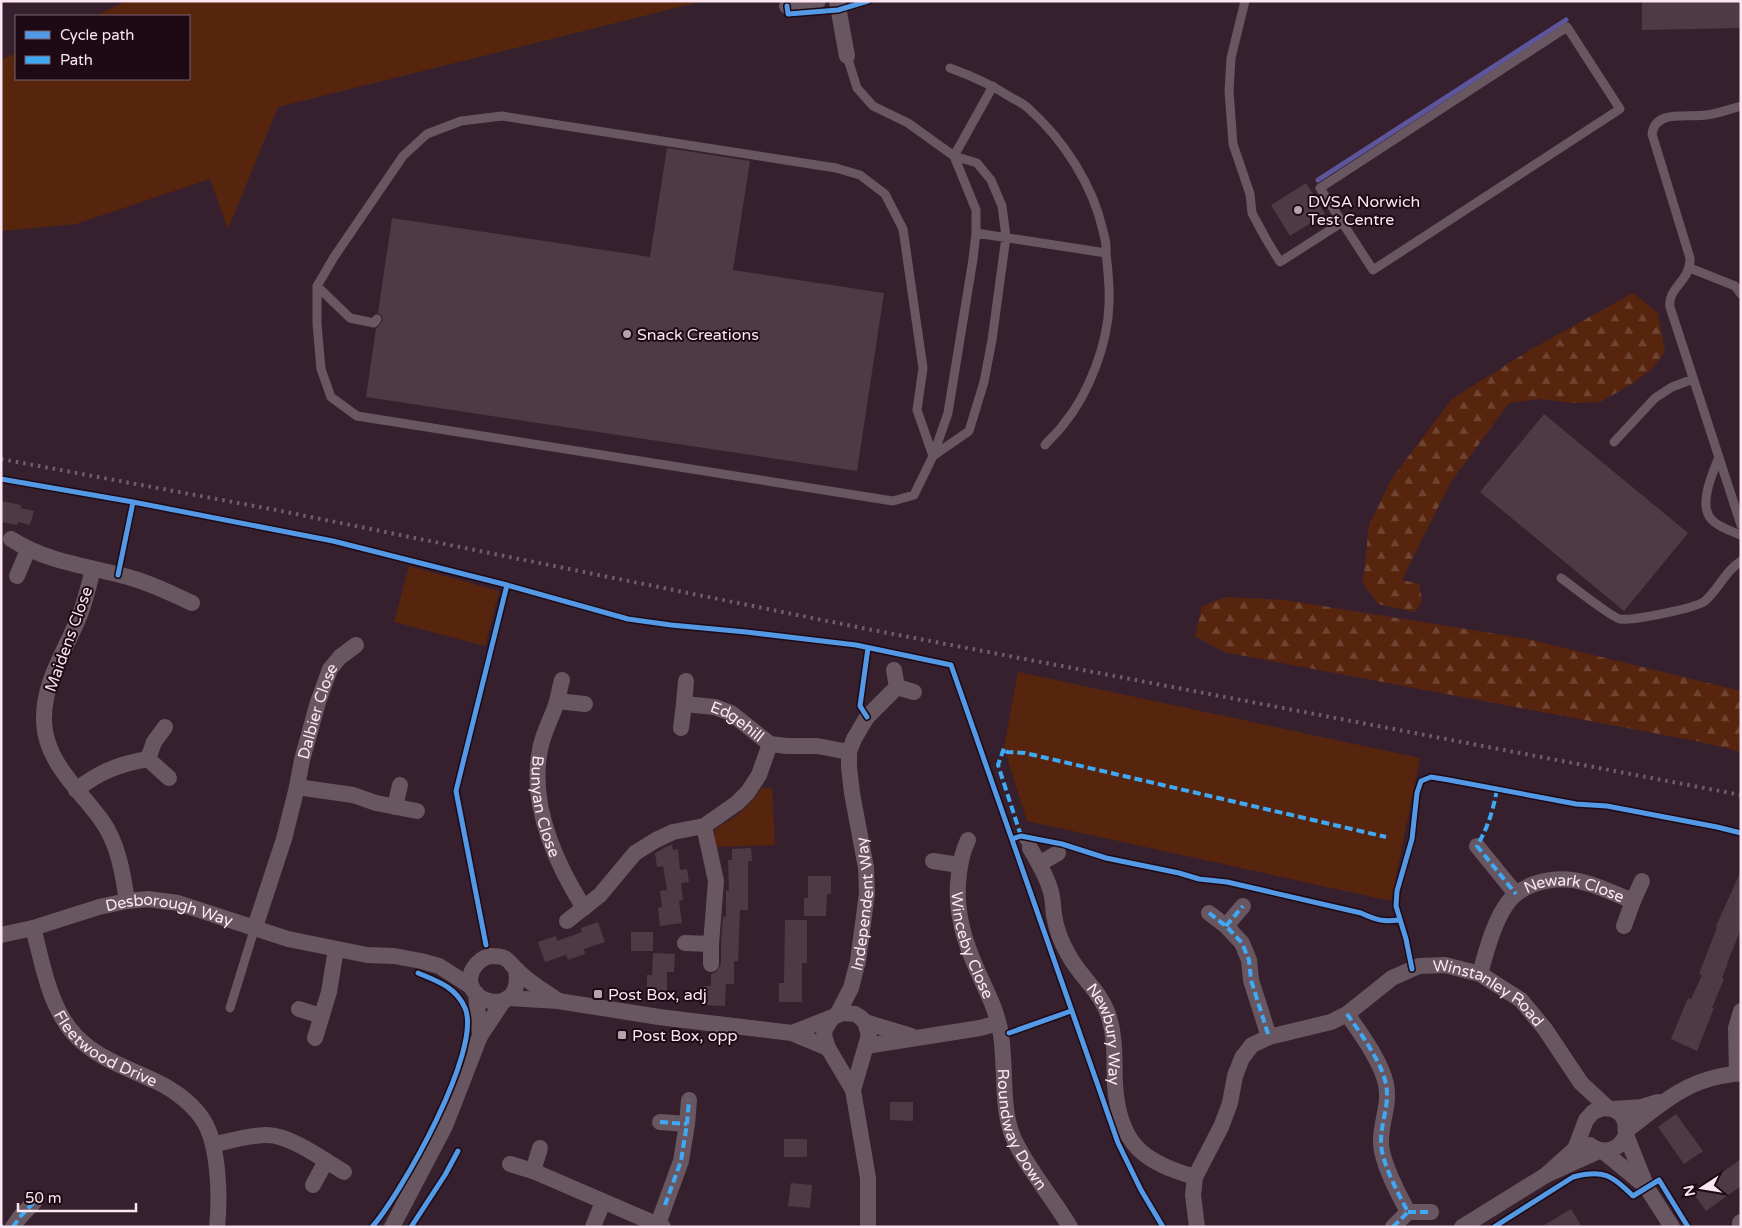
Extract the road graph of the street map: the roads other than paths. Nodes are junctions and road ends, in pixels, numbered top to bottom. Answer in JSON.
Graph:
{"nodes":[{"id":1,"x":818,"y":1,"type":"edge"},
{"id":2,"x":837,"y":1,"type":"edge"},
{"id":3,"x":1245,"y":1,"type":"edge"},
{"id":4,"x":787,"y":6,"type":"dead end"},
{"id":5,"x":846,"y":56,"type":"joint"},
{"id":6,"x":950,"y":68,"type":"dead end"},
{"id":7,"x":993,"y":86,"type":"junction"},
{"id":8,"x":1741,"y":106,"type":"edge"},
{"id":9,"x":954,"y":156,"type":"junction"},
{"id":10,"x":1341,"y":223,"type":"junction"},
{"id":11,"x":976,"y":233,"type":"junction"},
{"id":12,"x":1006,"y":237,"type":"junction"},
{"id":13,"x":1106,"y":253,"type":"junction"},
{"id":14,"x":1690,"y":268,"type":"junction"},
{"id":15,"x":317,"y":286,"type":"junction"},
{"id":16,"x":1741,"y":294,"type":"edge"},
{"id":17,"x":377,"y":319,"type":"dead end"},
{"id":18,"x":1693,"y":379,"type":"junction"},
{"id":19,"x":1614,"y":442,"type":"dead end"},
{"id":20,"x":1045,"y":445,"type":"dead end"},
{"id":21,"x":933,"y":456,"type":"junction"},
{"id":22,"x":1719,"y":457,"type":"junction"},
{"id":23,"x":1741,"y":525,"type":"edge"},
{"id":24,"x":1741,"y":535,"type":"edge"},
{"id":25,"x":11,"y":539,"type":"dead end"},
{"id":26,"x":28,"y":550,"type":"junction"},
{"id":27,"x":1741,"y":561,"type":"edge"},
{"id":28,"x":93,"y":569,"type":"junction"},
{"id":29,"x":18,"y":576,"type":"dead end"},
{"id":30,"x":1561,"y":578,"type":"dead end"},
{"id":31,"x":192,"y":603,"type":"dead end"},
{"id":32,"x":356,"y":644,"type":"dead end"},
{"id":33,"x":894,"y":670,"type":"dead end"},
{"id":34,"x":562,"y":680,"type":"dead end"},
{"id":35,"x":686,"y":681,"type":"dead end"},
{"id":36,"x":897,"y":687,"type":"junction"},
{"id":37,"x":914,"y":692,"type":"dead end"},
{"id":38,"x":557,"y":701,"type":"junction"},
{"id":39,"x":585,"y":704,"type":"dead end"},
{"id":40,"x":684,"y":704,"type":"junction"},
{"id":41,"x":165,"y":727,"type":"dead end"},
{"id":42,"x":681,"y":728,"type":"dead end"},
{"id":43,"x":770,"y":744,"type":"junction"},
{"id":44,"x":849,"y":752,"type":"junction"},
{"id":45,"x":148,"y":759,"type":"junction"},
{"id":46,"x":169,"y":778,"type":"dead end"},
{"id":47,"x":400,"y":785,"type":"dead end"},
{"id":48,"x":297,"y":787,"type":"junction"},
{"id":49,"x":76,"y":790,"type":"junction"},
{"id":50,"x":395,"y":807,"type":"junction"},
{"id":51,"x":417,"y":811,"type":"dead end"},
{"id":52,"x":704,"y":826,"type":"junction"},
{"id":53,"x":968,"y":840,"type":"dead end"},
{"id":54,"x":1026,"y":842,"type":"dead end"},
{"id":55,"x":1477,"y":846,"type":"dead end"},
{"id":56,"x":1058,"y":853,"type":"dead end"},
{"id":57,"x":933,"y":860,"type":"dead end"},
{"id":58,"x":1039,"y":864,"type":"junction"},
{"id":59,"x":959,"y":865,"type":"junction"},
{"id":60,"x":1642,"y":882,"type":"dead end"},
{"id":61,"x":1516,"y":894,"type":"junction"},
{"id":62,"x":127,"y":901,"type":"junction"},
{"id":63,"x":1633,"y":901,"type":"junction"},
{"id":64,"x":1244,"y":906,"type":"dead end"},
{"id":65,"x":584,"y":908,"type":"junction"},
{"id":66,"x":1210,"y":913,"type":"dead end"},
{"id":67,"x":567,"y":921,"type":"dead end"},
{"id":68,"x":1226,"y":926,"type":"junction"},
{"id":69,"x":1624,"y":926,"type":"dead end"},
{"id":70,"x":255,"y":927,"type":"junction"},
{"id":71,"x":33,"y":928,"type":"junction"},
{"id":72,"x":1,"y":935,"type":"edge"},
{"id":73,"x":685,"y":943,"type":"dead end"},
{"id":74,"x":711,"y":944,"type":"junction"},
{"id":75,"x":336,"y":949,"type":"junction"},
{"id":76,"x":479,"y":961,"type":"junction"},
{"id":77,"x":712,"y":964,"type":"dead end"},
{"id":78,"x":439,"y":966,"type":"junction"},
{"id":79,"x":516,"y":970,"type":"junction"},
{"id":80,"x":1480,"y":974,"type":"junction"},
{"id":81,"x":850,"y":988,"type":"junction"},
{"id":82,"x":474,"y":990,"type":"junction"},
{"id":83,"x":506,"y":999,"type":"junction"},
{"id":84,"x":558,"y":1000,"type":"junction"},
{"id":85,"x":230,"y":1008,"type":"dead end"},
{"id":86,"x":300,"y":1009,"type":"dead end"},
{"id":87,"x":1741,"y":1011,"type":"edge"},
{"id":88,"x":1347,"y":1014,"type":"junction"},
{"id":89,"x":321,"y":1016,"type":"junction"},
{"id":90,"x":834,"y":1017,"type":"junction"},
{"id":91,"x":862,"y":1019,"type":"junction"},
{"id":92,"x":998,"y":1023,"type":"junction"},
{"id":93,"x":792,"y":1033,"type":"junction"},
{"id":94,"x":480,"y":1036,"type":"junction"},
{"id":95,"x":916,"y":1037,"type":"junction"},
{"id":96,"x":1270,"y":1037,"type":"junction"},
{"id":97,"x":315,"y":1038,"type":"dead end"},
{"id":98,"x":865,"y":1048,"type":"junction"},
{"id":99,"x":830,"y":1050,"type":"junction"},
{"id":100,"x":1739,"y":1073,"type":"edge"},
{"id":101,"x":1581,"y":1083,"type":"junction"},
{"id":102,"x":853,"y":1090,"type":"junction"},
{"id":103,"x":1666,"y":1099,"type":"junction"},
{"id":104,"x":689,"y":1100,"type":"dead end"},
{"id":105,"x":1611,"y":1109,"type":"junction"},
{"id":106,"x":660,"y":1122,"type":"dead end"},
{"id":107,"x":687,"y":1124,"type":"junction"},
{"id":108,"x":1584,"y":1124,"type":"junction"},
{"id":109,"x":1626,"y":1132,"type":"junction"},
{"id":110,"x":213,"y":1145,"type":"junction"},
{"id":111,"x":540,"y":1148,"type":"dead end"},
{"id":112,"x":1602,"y":1151,"type":"junction"},
{"id":113,"x":326,"y":1161,"type":"junction"},
{"id":114,"x":510,"y":1164,"type":"dead end"},
{"id":115,"x":344,"y":1172,"type":"dead end"},
{"id":116,"x":533,"y":1172,"type":"junction"},
{"id":117,"x":1546,"y":1175,"type":"junction"},
{"id":118,"x":1195,"y":1176,"type":"junction"},
{"id":119,"x":313,"y":1185,"type":"dead end"},
{"id":120,"x":1647,"y":1188,"type":"junction"},
{"id":121,"x":35,"y":1201,"type":"dead end"},
{"id":122,"x":603,"y":1202,"type":"junction"},
{"id":123,"x":1408,"y":1212,"type":"junction"},
{"id":124,"x":1431,"y":1212,"type":"dead end"},
{"id":125,"x":1066,"y":1225,"type":"edge"},
{"id":126,"x":660,"y":1226,"type":"edge"},
{"id":127,"x":13,"y":1227,"type":"edge"},
{"id":128,"x":217,"y":1227,"type":"edge"},
{"id":129,"x":392,"y":1227,"type":"edge"},
{"id":130,"x":593,"y":1227,"type":"edge"},
{"id":131,"x":868,"y":1227,"type":"edge"},
{"id":132,"x":1197,"y":1227,"type":"edge"},
{"id":133,"x":1393,"y":1227,"type":"edge"},
{"id":134,"x":1462,"y":1227,"type":"edge"},
{"id":135,"x":1672,"y":1227,"type":"edge"}],
"edges":[{"from":1,"to":4,"type":"street"},
{"from":2,"to":5,"type":"street"},
{"from":3,"to":10,"type":"lane"},
{"from":5,"to":9,"type":"lane"},
{"from":6,"to":7,"type":"lane"},
{"from":7,"to":9,"type":"lane"},
{"from":7,"to":13,"type":"lane"},
{"from":8,"to":14,"type":"lane"},
{"from":9,"to":11,"type":"lane"},
{"from":9,"to":12,"type":"lane"},
{"from":10,"to":10,"type":"lane"},
{"from":11,"to":12,"type":"lane"},
{"from":11,"to":21,"type":"lane"},
{"from":12,"to":13,"type":"lane"},
{"from":12,"to":21,"type":"lane"},
{"from":13,"to":20,"type":"lane"},
{"from":14,"to":16,"type":"lane"},
{"from":14,"to":18,"type":"lane"},
{"from":15,"to":17,"type":"lane"},
{"from":15,"to":21,"type":"lane"},
{"from":15,"to":21,"type":"lane"},
{"from":18,"to":19,"type":"lane"},
{"from":18,"to":22,"type":"lane"},
{"from":22,"to":23,"type":"lane"},
{"from":22,"to":24,"type":"lane"},
{"from":25,"to":26,"type":"street","name":"Maidens Close"},
{"from":26,"to":28,"type":"street","name":"Maidens Close"},
{"from":26,"to":29,"type":"street"},
{"from":27,"to":30,"type":"lane"},
{"from":28,"to":31,"type":"street","name":"Maidens Close"},
{"from":28,"to":49,"type":"street","name":"Maidens Close"},
{"from":32,"to":48,"type":"street","name":"Dalbier Close"},
{"from":33,"to":36,"type":"street"},
{"from":34,"to":38,"type":"street","name":"Bunyan Close"},
{"from":35,"to":40,"type":"street","name":"Edgehill"},
{"from":36,"to":37,"type":"street"},
{"from":36,"to":44,"type":"street","name":"Independent Way"},
{"from":38,"to":39,"type":"street"},
{"from":38,"to":65,"type":"street","name":"Bunyan Close"},
{"from":40,"to":42,"type":"street","name":"Edgehill"},
{"from":40,"to":43,"type":"street","name":"Edgehill"},
{"from":41,"to":45,"type":"street"},
{"from":43,"to":44,"type":"street","name":"Edgehill"},
{"from":43,"to":52,"type":"street"},
{"from":44,"to":81,"type":"street","name":"Independent Way"},
{"from":45,"to":46,"type":"street"},
{"from":45,"to":49,"type":"street"},
{"from":47,"to":50,"type":"street"},
{"from":48,"to":50,"type":"street"},
{"from":48,"to":70,"type":"street","name":"Dalbier Close"},
{"from":49,"to":62,"type":"street","name":"Maidens Close"},
{"from":50,"to":51,"type":"street"},
{"from":52,"to":65,"type":"street"},
{"from":52,"to":74,"type":"street"},
{"from":53,"to":59,"type":"street","name":"Winceby Close"},
{"from":54,"to":58,"type":"street","name":"Newbury Way"},
{"from":55,"to":61,"type":"street","name":"Newark Close"},
{"from":56,"to":58,"type":"street"},
{"from":57,"to":59,"type":"street"},
{"from":58,"to":118,"type":"street","name":"Newbury Way"},
{"from":59,"to":92,"type":"street","name":"Winceby Close"},
{"from":60,"to":63,"type":"street","name":"Newark Close"},
{"from":61,"to":63,"type":"street","name":"Newark Close"},
{"from":61,"to":80,"type":"street","name":"Newark Close"},
{"from":62,"to":70,"type":"street","name":"Desborough Way"},
{"from":62,"to":71,"type":"street","name":"Desborough Way"},
{"from":63,"to":69,"type":"street","name":"Newark Close"},
{"from":64,"to":68,"type":"street"},
{"from":65,"to":67,"type":"street"},
{"from":66,"to":68,"type":"street"},
{"from":68,"to":96,"type":"street"},
{"from":70,"to":75,"type":"street","name":"Desborough Way"},
{"from":70,"to":85,"type":"lane"},
{"from":71,"to":72,"type":"street","name":"Desborough Way"},
{"from":71,"to":110,"type":"street","name":"Fleetwood Drive"},
{"from":73,"to":74,"type":"street"},
{"from":74,"to":77,"type":"street"},
{"from":75,"to":78,"type":"street","name":"Desborough Way"},
{"from":75,"to":89,"type":"street"},
{"from":76,"to":78,"type":"street","name":"Desborough Way"},
{"from":76,"to":79,"type":"street"},
{"from":76,"to":82,"type":"street"},
{"from":78,"to":82,"type":"street","name":"Desborough Way"},
{"from":79,"to":83,"type":"street"},
{"from":79,"to":84,"type":"street"},
{"from":80,"to":88,"type":"street","name":"Winstanley Road"},
{"from":80,"to":101,"type":"street","name":"Winstanley Road"},
{"from":81,"to":90,"type":"street","name":"Independent Way"},
{"from":81,"to":91,"type":"street","name":"Independent Way"},
{"from":82,"to":83,"type":"street"},
{"from":82,"to":94,"type":"street"},
{"from":83,"to":84,"type":"street"},
{"from":83,"to":94,"type":"street"},
{"from":84,"to":93,"type":"street"},
{"from":86,"to":89,"type":"street"},
{"from":87,"to":100,"type":"street"},
{"from":88,"to":96,"type":"street","name":"Winstanley Road"},
{"from":88,"to":123,"type":"street"},
{"from":89,"to":97,"type":"street"},
{"from":90,"to":91,"type":"street"},
{"from":90,"to":93,"type":"street"},
{"from":90,"to":99,"type":"street"},
{"from":91,"to":95,"type":"street"},
{"from":91,"to":98,"type":"street"},
{"from":92,"to":95,"type":"street"},
{"from":92,"to":125,"type":"street","name":"Roundway Down"},
{"from":93,"to":99,"type":"street"},
{"from":94,"to":129,"type":"street"},
{"from":95,"to":98,"type":"street"},
{"from":96,"to":118,"type":"street","name":"Winstanley Road"},
{"from":98,"to":99,"type":"street"},
{"from":98,"to":102,"type":"street"},
{"from":99,"to":102,"type":"street"},
{"from":100,"to":103,"type":"street"},
{"from":101,"to":105,"type":"street","name":"Winstanley Road"},
{"from":101,"to":108,"type":"street","name":"Winstanley Road"},
{"from":102,"to":131,"type":"street"},
{"from":103,"to":105,"type":"street"},
{"from":103,"to":109,"type":"street"},
{"from":104,"to":107,"type":"street"},
{"from":105,"to":108,"type":"street"},
{"from":105,"to":109,"type":"street"},
{"from":106,"to":107,"type":"street"},
{"from":107,"to":126,"type":"street"},
{"from":108,"to":112,"type":"street"},
{"from":108,"to":117,"type":"street"},
{"from":109,"to":112,"type":"street"},
{"from":109,"to":120,"type":"street"},
{"from":110,"to":113,"type":"street"},
{"from":110,"to":128,"type":"street","name":"Fleetwood Drive"},
{"from":111,"to":116,"type":"street"},
{"from":112,"to":117,"type":"street"},
{"from":112,"to":120,"type":"street"},
{"from":113,"to":115,"type":"street"},
{"from":113,"to":119,"type":"street"},
{"from":114,"to":116,"type":"street"},
{"from":116,"to":122,"type":"street"},
{"from":117,"to":134,"type":"street"},
{"from":118,"to":132,"type":"street","name":"Winstanley Road"},
{"from":120,"to":135,"type":"street"},
{"from":121,"to":127,"type":"street"},
{"from":122,"to":126,"type":"street"},
{"from":122,"to":130,"type":"street"},
{"from":123,"to":124,"type":"street"},
{"from":123,"to":133,"type":"street"}]}
